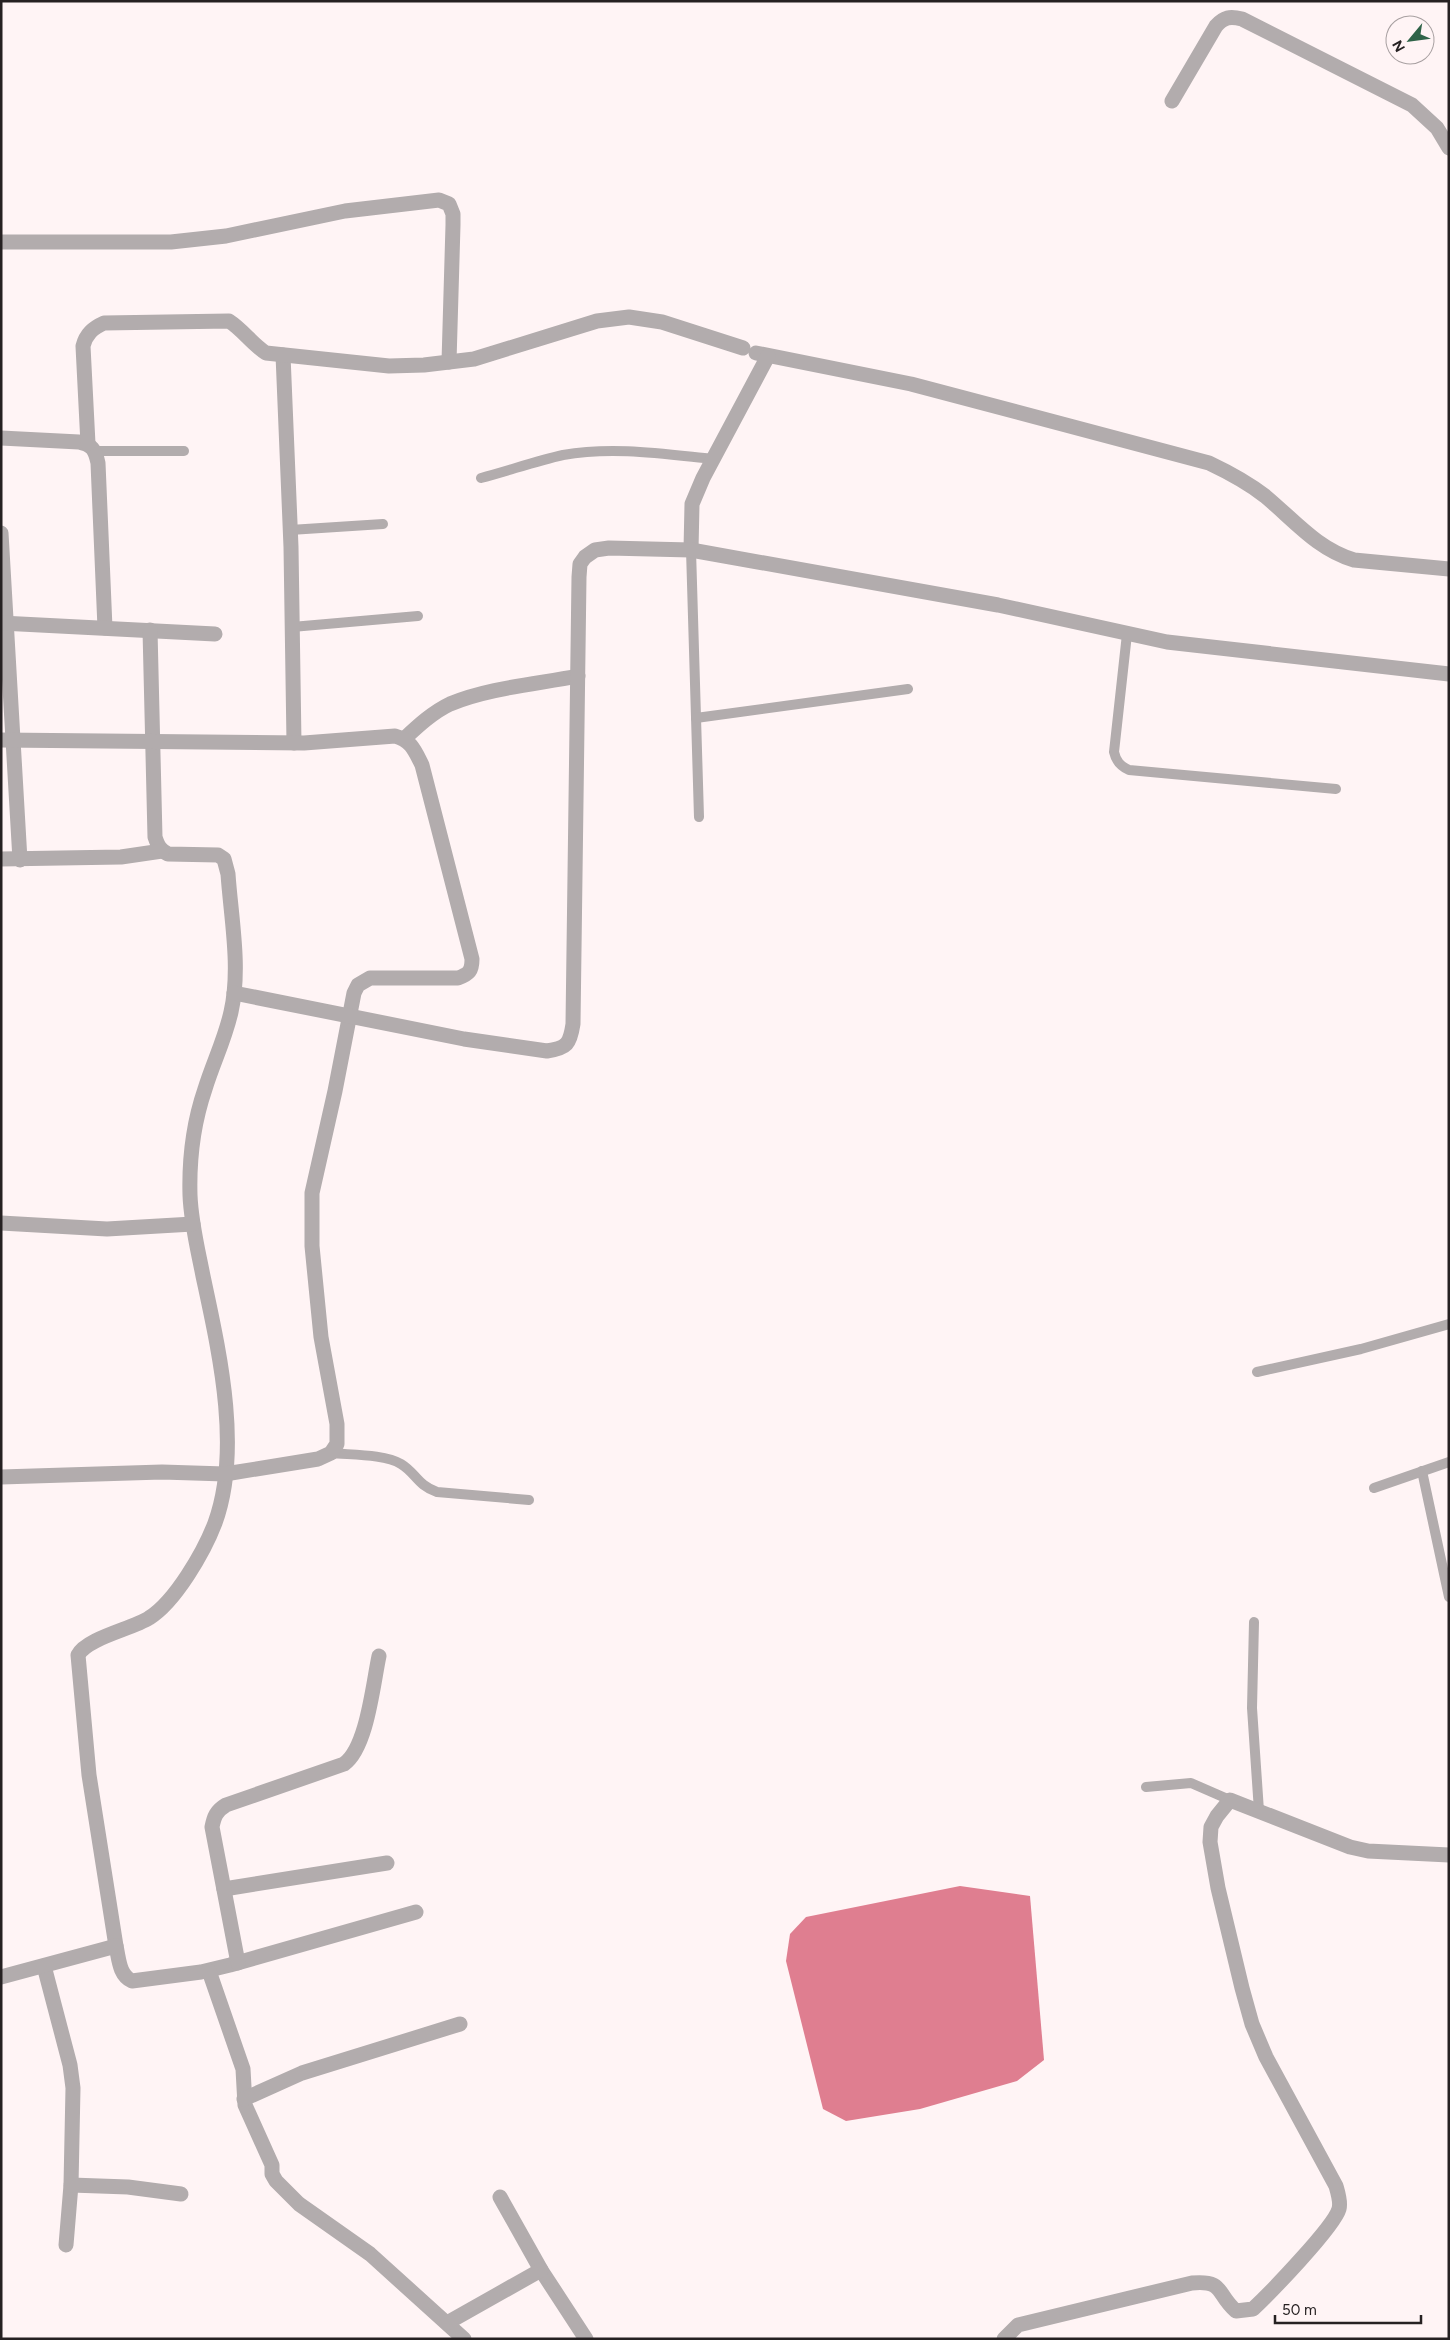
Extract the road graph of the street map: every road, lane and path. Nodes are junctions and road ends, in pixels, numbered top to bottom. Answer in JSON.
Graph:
{"nodes":[{"id":1,"x":1172,"y":101,"type":"dead end"},
{"id":2,"x":1449,"y":148,"type":"edge"},
{"id":3,"x":1,"y":242,"type":"edge"},
{"id":4,"x":756,"y":352,"type":"junction"},
{"id":5,"x":283,"y":355,"type":"junction"},
{"id":6,"x":449,"y":362,"type":"junction"},
{"id":7,"x":1,"y":438,"type":"edge"},
{"id":8,"x":92,"y":447,"type":"junction"},
{"id":9,"x":184,"y":451,"type":"dead end"},
{"id":10,"x":713,"y":459,"type":"junction"},
{"id":11,"x":482,"y":478,"type":"dead end"},
{"id":12,"x":383,"y":524,"type":"dead end"},
{"id":13,"x":290,"y":530,"type":"junction"},
{"id":14,"x":1,"y":534,"type":"edge"},
{"id":15,"x":691,"y":550,"type":"junction"},
{"id":16,"x":1449,"y":569,"type":"edge"},
{"id":17,"x":418,"y":616,"type":"dead end"},
{"id":18,"x":4,"y":623,"type":"edge"},
{"id":19,"x":292,"y":627,"type":"junction"},
{"id":20,"x":105,"y":628,"type":"junction"},
{"id":21,"x":150,"y":630,"type":"junction"},
{"id":22,"x":215,"y":634,"type":"dead end"},
{"id":23,"x":1127,"y":634,"type":"junction"},
{"id":24,"x":1449,"y":674,"type":"edge"},
{"id":25,"x":578,"y":676,"type":"junction"},
{"id":26,"x":908,"y":689,"type":"dead end"},
{"id":27,"x":696,"y":718,"type":"junction"},
{"id":28,"x":404,"y":738,"type":"junction"},
{"id":29,"x":6,"y":740,"type":"edge"},
{"id":30,"x":153,"y":743,"type":"junction"},
{"id":31,"x":294,"y":743,"type":"junction"},
{"id":32,"x":1336,"y":789,"type":"dead end"},
{"id":33,"x":699,"y":817,"type":"dead end"},
{"id":34,"x":162,"y":851,"type":"junction"},
{"id":35,"x":1,"y":860,"type":"edge"},
{"id":36,"x":20,"y":860,"type":"junction"},
{"id":37,"x":234,"y":993,"type":"junction"},
{"id":38,"x":349,"y":1017,"type":"junction"},
{"id":39,"x":1,"y":1223,"type":"edge"},
{"id":40,"x":193,"y":1224,"type":"junction"},
{"id":41,"x":1449,"y":1324,"type":"edge"},
{"id":42,"x":1257,"y":1372,"type":"dead end"},
{"id":43,"x":331,"y":1453,"type":"junction"},
{"id":44,"x":1449,"y":1462,"type":"edge"},
{"id":45,"x":1422,"y":1471,"type":"junction"},
{"id":46,"x":225,"y":1474,"type":"junction"},
{"id":47,"x":1,"y":1477,"type":"edge"},
{"id":48,"x":1374,"y":1488,"type":"dead end"},
{"id":49,"x":529,"y":1500,"type":"dead end"},
{"id":50,"x":1449,"y":1598,"type":"edge"},
{"id":51,"x":1254,"y":1622,"type":"dead end"},
{"id":52,"x":379,"y":1656,"type":"dead end"},
{"id":53,"x":1146,"y":1787,"type":"dead end"},
{"id":54,"x":1230,"y":1800,"type":"junction"},
{"id":55,"x":1259,"y":1811,"type":"junction"},
{"id":56,"x":1449,"y":1855,"type":"edge"},
{"id":57,"x":387,"y":1863,"type":"dead end"},
{"id":58,"x":224,"y":1889,"type":"junction"},
{"id":59,"x":416,"y":1912,"type":"dead end"},
{"id":60,"x":116,"y":1946,"type":"junction"},
{"id":61,"x":238,"y":1963,"type":"junction"},
{"id":62,"x":44,"y":1966,"type":"junction"},
{"id":63,"x":209,"y":1971,"type":"junction"},
{"id":64,"x":1,"y":1977,"type":"edge"},
{"id":65,"x":460,"y":2024,"type":"dead end"},
{"id":66,"x":244,"y":2099,"type":"junction"},
{"id":67,"x":71,"y":2185,"type":"junction"},
{"id":68,"x":181,"y":2194,"type":"dead end"},
{"id":69,"x":500,"y":2197,"type":"dead end"},
{"id":70,"x":66,"y":2246,"type":"dead end"},
{"id":71,"x":541,"y":2270,"type":"junction"},
{"id":72,"x":447,"y":2323,"type":"junction"},
{"id":73,"x":464,"y":2339,"type":"edge"},
{"id":74,"x":586,"y":2339,"type":"edge"},
{"id":75,"x":1004,"y":2339,"type":"edge"}],
"edges":[{"from":1,"to":2,"type":"street"},
{"from":3,"to":6,"type":"street"},
{"from":4,"to":6,"type":"street"},
{"from":4,"to":10,"type":"street"},
{"from":4,"to":16,"type":"street"},
{"from":5,"to":6,"type":"street"},
{"from":5,"to":8,"type":"street"},
{"from":5,"to":13,"type":"street"},
{"from":7,"to":8,"type":"street"},
{"from":8,"to":9,"type":"lane"},
{"from":8,"to":20,"type":"street"},
{"from":10,"to":11,"type":"lane"},
{"from":10,"to":15,"type":"street"},
{"from":12,"to":13,"type":"lane"},
{"from":13,"to":19,"type":"street"},
{"from":14,"to":18,"type":"street"},
{"from":15,"to":23,"type":"street"},
{"from":15,"to":25,"type":"street"},
{"from":15,"to":27,"type":"lane"},
{"from":17,"to":19,"type":"lane"},
{"from":18,"to":20,"type":"street"},
{"from":18,"to":29,"type":"street"},
{"from":19,"to":31,"type":"street"},
{"from":20,"to":21,"type":"street"},
{"from":21,"to":22,"type":"street"},
{"from":21,"to":30,"type":"street"},
{"from":23,"to":24,"type":"street"},
{"from":23,"to":32,"type":"lane"},
{"from":25,"to":28,"type":"street"},
{"from":25,"to":38,"type":"street"},
{"from":26,"to":27,"type":"lane"},
{"from":27,"to":33,"type":"lane"},
{"from":28,"to":31,"type":"street"},
{"from":28,"to":38,"type":"street"},
{"from":29,"to":30,"type":"street"},
{"from":29,"to":36,"type":"street"},
{"from":30,"to":31,"type":"street"},
{"from":30,"to":34,"type":"street"},
{"from":34,"to":36,"type":"street"},
{"from":34,"to":37,"type":"street"},
{"from":35,"to":36,"type":"street"},
{"from":37,"to":38,"type":"street"},
{"from":37,"to":40,"type":"street"},
{"from":38,"to":43,"type":"street"},
{"from":39,"to":40,"type":"street"},
{"from":40,"to":46,"type":"street"},
{"from":41,"to":42,"type":"lane"},
{"from":43,"to":46,"type":"street"},
{"from":43,"to":49,"type":"lane"},
{"from":44,"to":45,"type":"lane"},
{"from":45,"to":48,"type":"lane"},
{"from":45,"to":50,"type":"lane"},
{"from":46,"to":47,"type":"street"},
{"from":46,"to":60,"type":"street"},
{"from":51,"to":55,"type":"lane"},
{"from":52,"to":58,"type":"street"},
{"from":53,"to":54,"type":"lane"},
{"from":54,"to":55,"type":"street"},
{"from":54,"to":75,"type":"street"},
{"from":55,"to":56,"type":"street"},
{"from":57,"to":58,"type":"street"},
{"from":58,"to":61,"type":"street"},
{"from":59,"to":61,"type":"street"},
{"from":60,"to":62,"type":"street"},
{"from":60,"to":63,"type":"street"},
{"from":61,"to":63,"type":"street"},
{"from":62,"to":64,"type":"street"},
{"from":62,"to":67,"type":"street"},
{"from":63,"to":66,"type":"street"},
{"from":65,"to":66,"type":"street"},
{"from":66,"to":72,"type":"street"},
{"from":67,"to":68,"type":"street"},
{"from":67,"to":70,"type":"street"},
{"from":69,"to":71,"type":"street"},
{"from":71,"to":72,"type":"street"},
{"from":71,"to":74,"type":"street"},
{"from":72,"to":73,"type":"street"}]}
